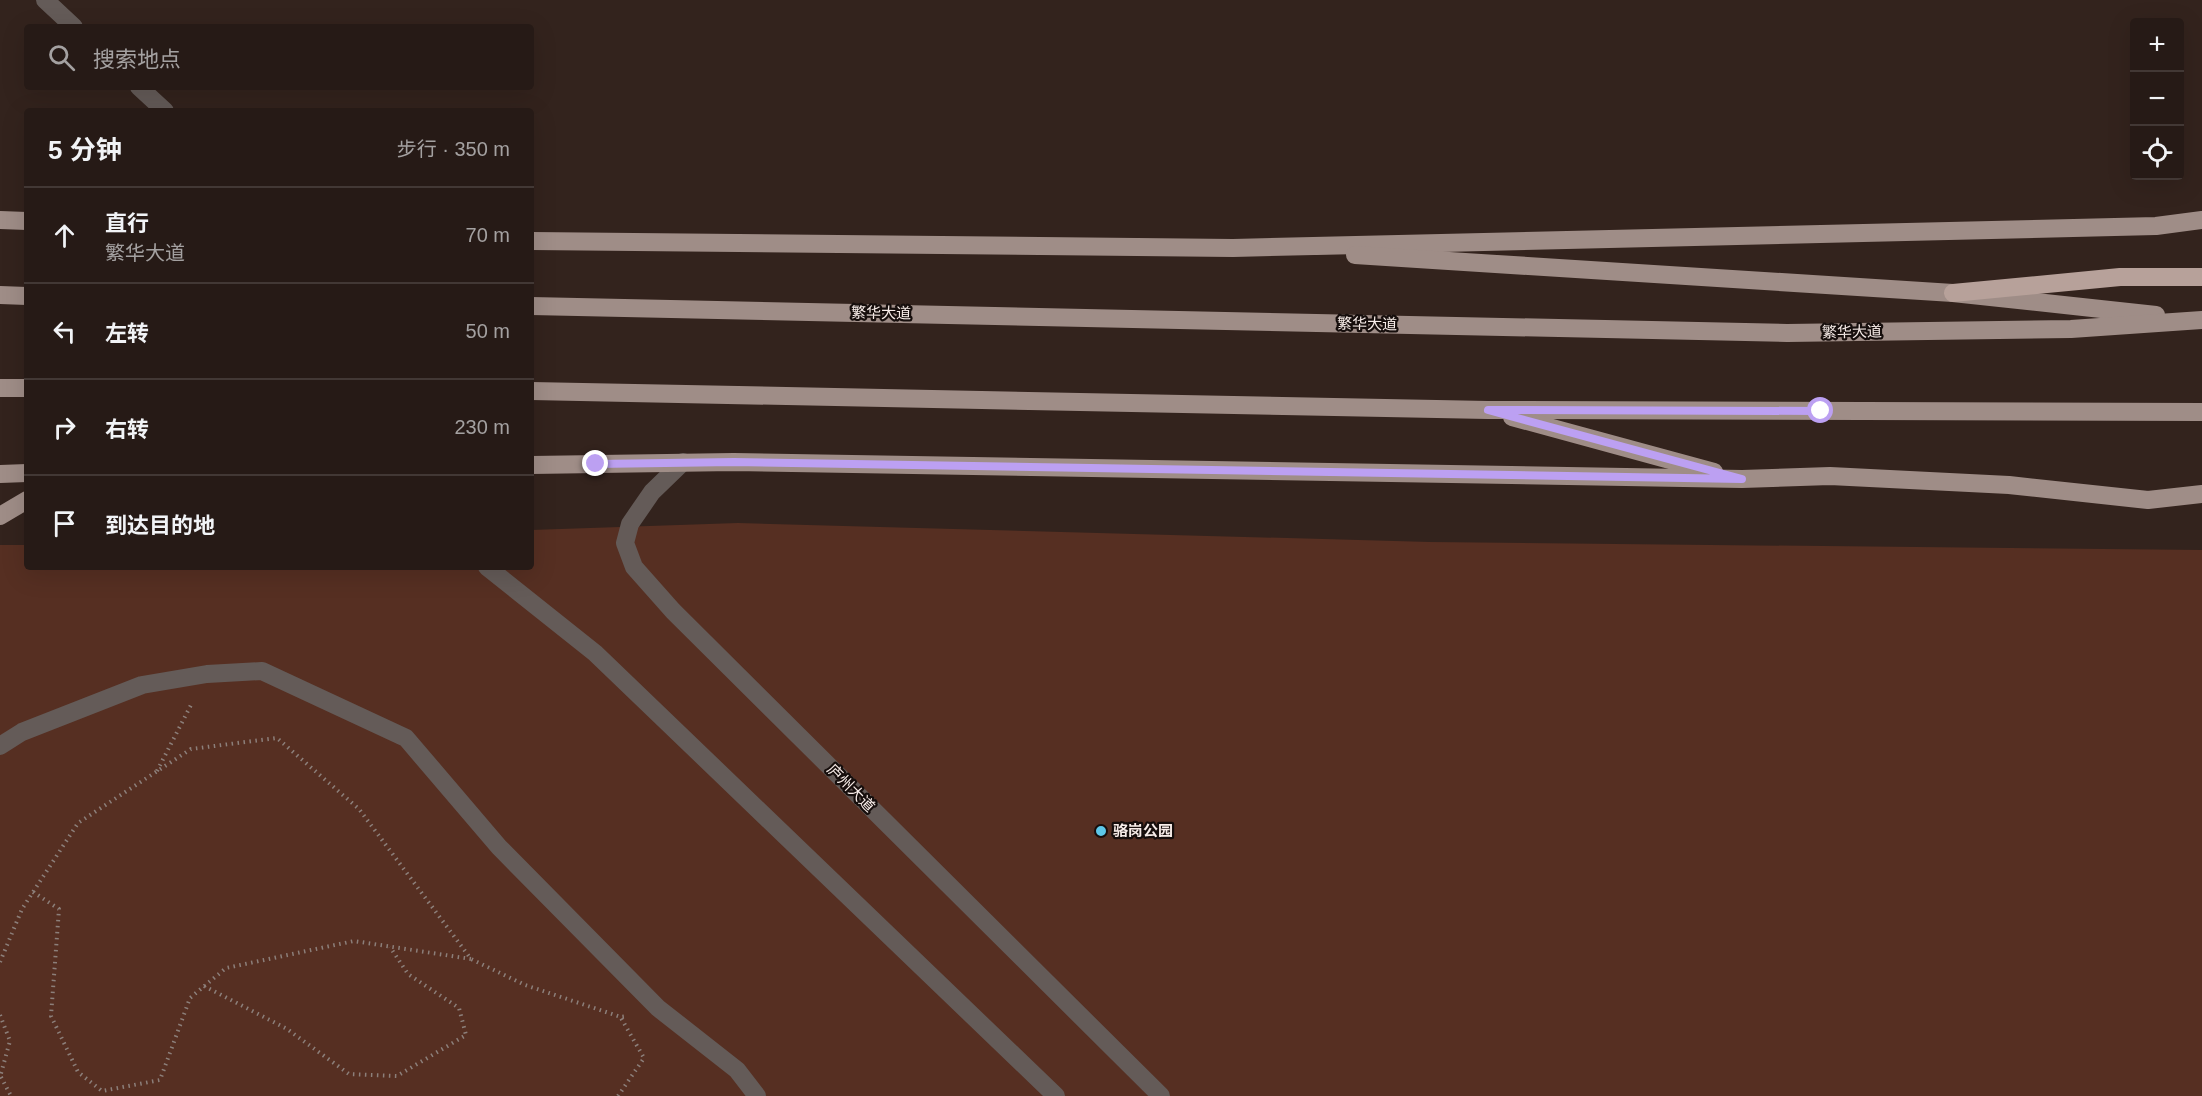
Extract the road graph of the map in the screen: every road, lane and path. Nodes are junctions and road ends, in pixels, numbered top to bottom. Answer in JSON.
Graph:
{"nodes":[{"id":1,"x":45,"y":0,"type":"edge"},
{"id":2,"x":71,"y":24,"type":"edge"},
{"id":3,"x":142,"y":90,"type":"edge"},
{"id":4,"x":162,"y":108,"type":"edge"},
{"id":5,"x":0,"y":220,"type":"edge"},
{"id":6,"x":2202,"y":220,"type":"edge"},
{"id":7,"x":24,"y":221,"type":"edge"},
{"id":8,"x":534,"y":241,"type":"edge"},
{"id":9,"x":1233,"y":248,"type":"junction"},
{"id":10,"x":2202,"y":277,"type":"edge"},
{"id":11,"x":1953,"y":293,"type":"junction"},
{"id":12,"x":0,"y":295,"type":"edge"},
{"id":13,"x":24,"y":296,"type":"edge"},
{"id":14,"x":534,"y":306,"type":"edge"},
{"id":15,"x":2202,"y":320,"type":"edge"},
{"id":16,"x":0,"y":388,"type":"edge"},
{"id":17,"x":24,"y":388,"type":"edge"},
{"id":18,"x":534,"y":392,"type":"edge"},
{"id":19,"x":1488,"y":410,"type":"junction"},
{"id":20,"x":2202,"y":412,"type":"edge"},
{"id":21,"x":684,"y":462,"type":"junction"},
{"id":22,"x":534,"y":465,"type":"edge"},
{"id":23,"x":24,"y":473,"type":"edge"},
{"id":24,"x":0,"y":474,"type":"edge"},
{"id":25,"x":1742,"y":479,"type":"junction"},
{"id":26,"x":2202,"y":494,"type":"edge"},
{"id":27,"x":24,"y":502,"type":"edge"},
{"id":28,"x":0,"y":516,"type":"edge"},
{"id":29,"x":491,"y":570,"type":"edge"},
{"id":30,"x":207,"y":674,"type":"junction"},
{"id":31,"x":0,"y":746,"type":"edge"},
{"id":32,"x":156,"y":772,"type":"junction"},
{"id":33,"x":33,"y":892,"type":"junction"},
{"id":34,"x":390,"y":947,"type":"junction"},
{"id":35,"x":471,"y":959,"type":"junction"},
{"id":36,"x":0,"y":962,"type":"edge"},
{"id":37,"x":204,"y":986,"type":"junction"},
{"id":38,"x":658,"y":1008,"type":"junction"},
{"id":39,"x":0,"y":1015,"type":"edge"},
{"id":40,"x":621,"y":1017,"type":"junction"},
{"id":41,"x":0,"y":1077,"type":"edge"},
{"id":42,"x":11,"y":1096,"type":"edge"},
{"id":43,"x":618,"y":1096,"type":"edge"},
{"id":44,"x":757,"y":1096,"type":"edge"},
{"id":45,"x":1056,"y":1096,"type":"edge"},
{"id":46,"x":1161,"y":1096,"type":"edge"}],
"edges":[{"from":1,"to":2,"type":"street"},
{"from":3,"to":4,"type":"street"},
{"from":5,"to":7,"type":"main road"},
{"from":6,"to":9,"type":"main road"},
{"from":8,"to":9,"type":"main road"},
{"from":9,"to":11,"type":"main road"},
{"from":10,"to":11,"type":"highway"},
{"from":11,"to":15,"type":"main road"},
{"from":12,"to":13,"type":"main road"},
{"from":14,"to":15,"type":"main road","name":"繁华大道"},
{"from":16,"to":17,"type":"main road"},
{"from":18,"to":19,"type":"main road"},
{"from":19,"to":20,"type":"main road"},
{"from":19,"to":25,"type":"main road"},
{"from":21,"to":22,"type":"main road"},
{"from":21,"to":25,"type":"main road"},
{"from":21,"to":46,"type":"street","name":"庐州大道"},
{"from":23,"to":24,"type":"main road"},
{"from":25,"to":26,"type":"main road"},
{"from":27,"to":28,"type":"main road"},
{"from":29,"to":45,"type":"street"},
{"from":30,"to":31,"type":"street"},
{"from":30,"to":32,"type":"path"},
{"from":30,"to":38,"type":"street"},
{"from":32,"to":33,"type":"path"},
{"from":32,"to":35,"type":"path"},
{"from":33,"to":36,"type":"path"},
{"from":33,"to":37,"type":"path"},
{"from":34,"to":35,"type":"path"},
{"from":34,"to":37,"type":"path"},
{"from":34,"to":37,"type":"path"},
{"from":35,"to":40,"type":"path"},
{"from":38,"to":40,"type":"path"},
{"from":38,"to":44,"type":"street"},
{"from":39,"to":41,"type":"path"},
{"from":40,"to":43,"type":"path"},
{"from":41,"to":42,"type":"path"}]}
